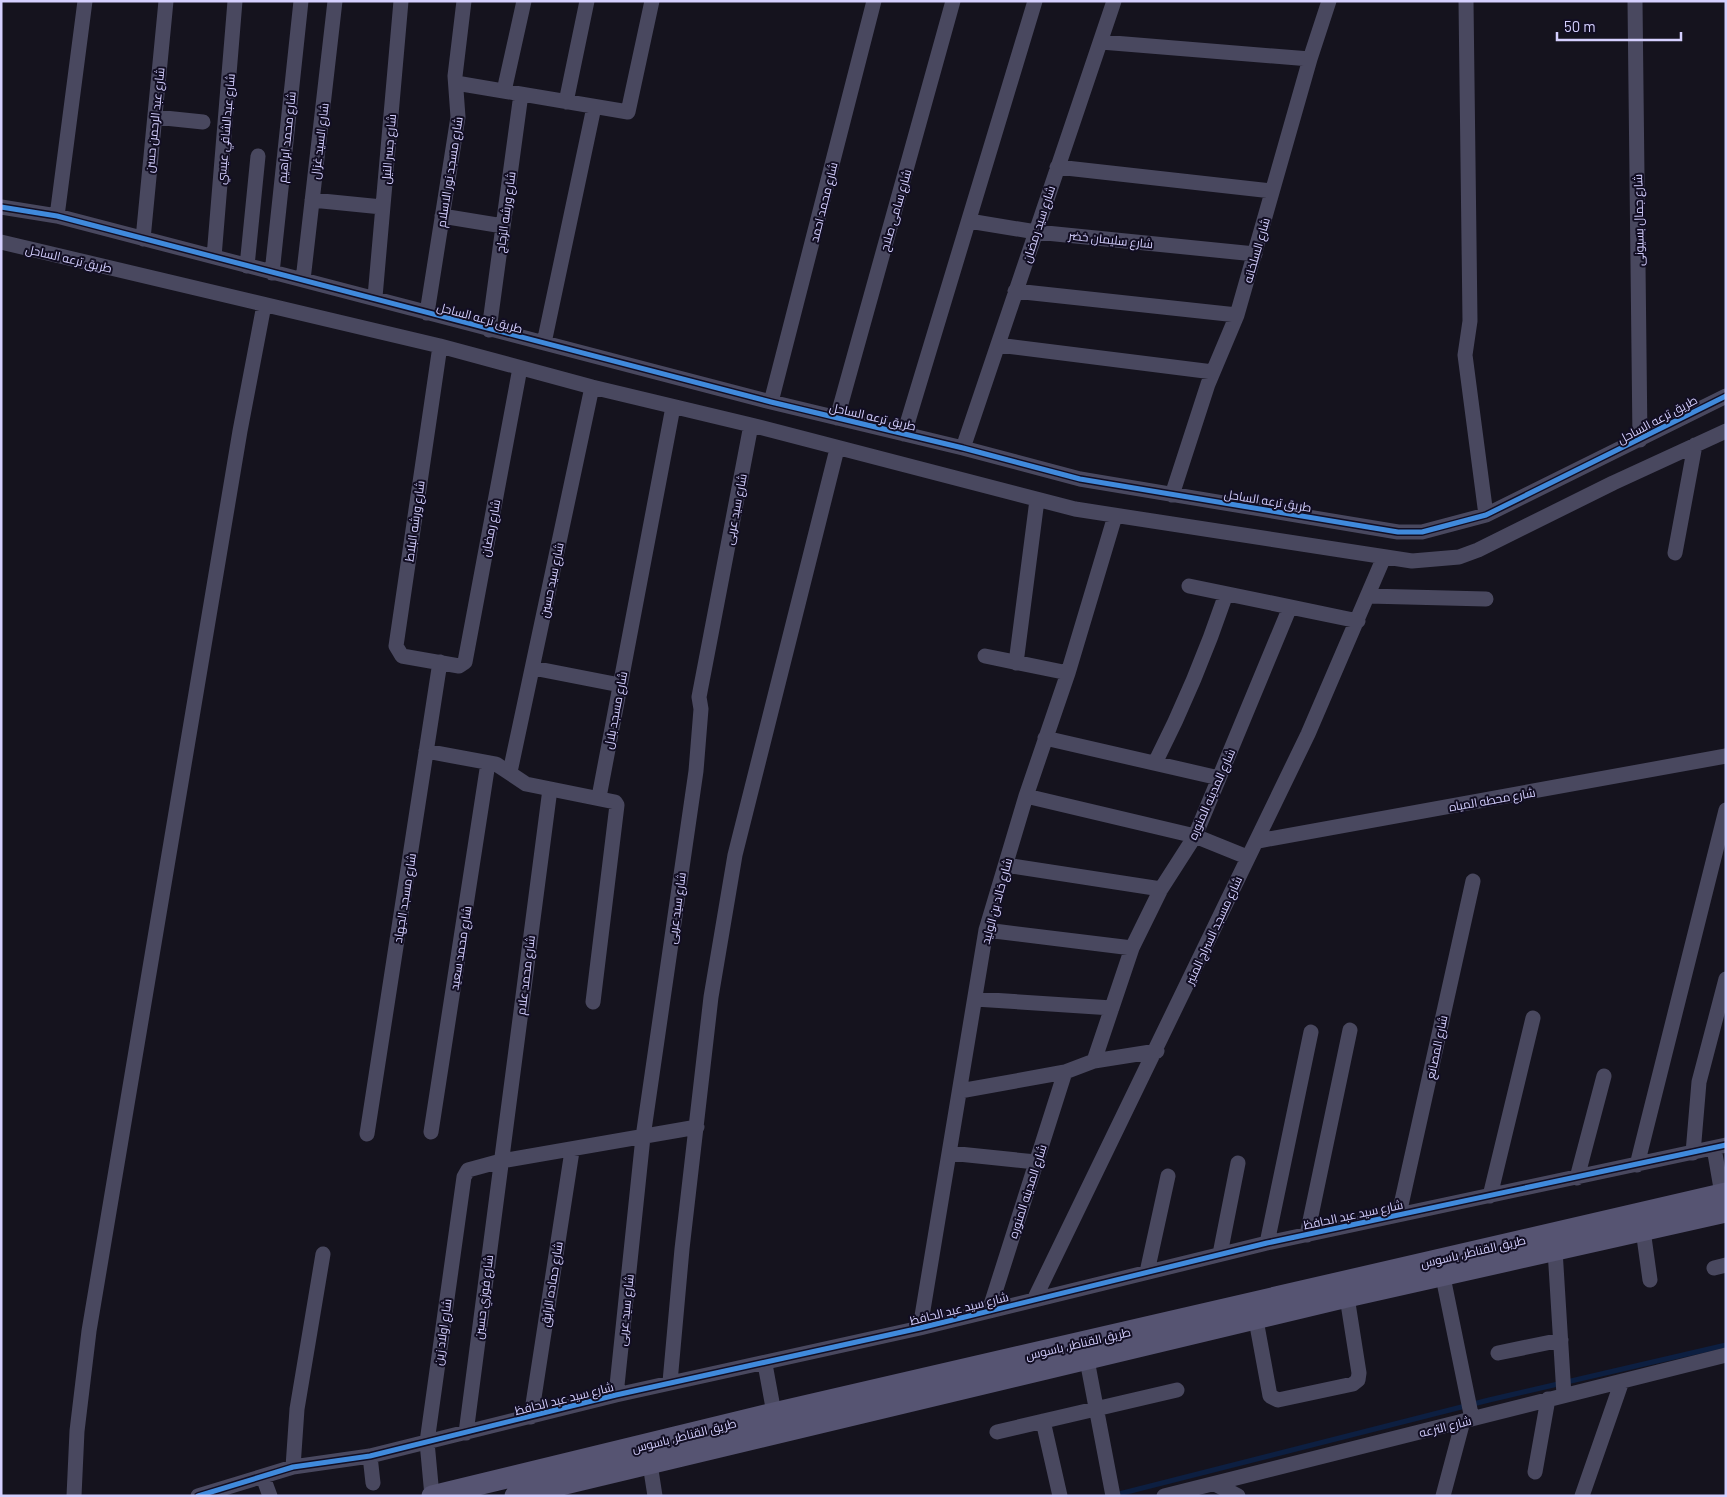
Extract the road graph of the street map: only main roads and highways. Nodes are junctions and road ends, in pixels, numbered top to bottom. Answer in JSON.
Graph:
{"nodes":[{"id":1,"x":1725,"y":1199,"type":"edge"},
{"id":2,"x":432,"y":1496,"type":"edge"},
{"id":3,"x":514,"y":1496,"type":"edge"}],
"edges":[{"from":1,"to":2,"type":"main road","name":"طريق القناطر, باسوس"},
{"from":1,"to":3,"type":"main road","name":"طريق القناطر, باسوس"}]}
